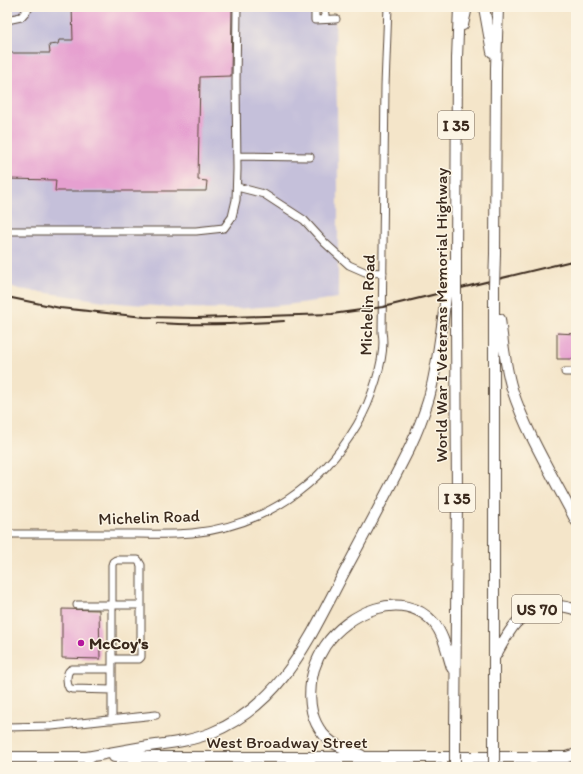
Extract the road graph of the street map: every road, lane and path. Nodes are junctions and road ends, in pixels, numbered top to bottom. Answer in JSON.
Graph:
{"nodes":[{"id":1,"x":30,"y":7,"type":"edge"},
{"id":2,"x":237,"y":7,"type":"edge"},
{"id":3,"x":315,"y":7,"type":"edge"},
{"id":4,"x":324,"y":7,"type":"edge"},
{"id":5,"x":388,"y":7,"type":"edge"},
{"id":6,"x":459,"y":7,"type":"edge"},
{"id":7,"x":467,"y":7,"type":"edge"},
{"id":8,"x":484,"y":7,"type":"edge"},
{"id":9,"x":498,"y":7,"type":"edge"},
{"id":10,"x":324,"y":15,"type":"dead end"},
{"id":11,"x":336,"y":19,"type":"dead end"},
{"id":12,"x":7,"y":20,"type":"edge"},
{"id":13,"x":457,"y":58,"type":"junction"},
{"id":14,"x":496,"y":68,"type":"junction"},
{"id":15,"x":237,"y":156,"type":"junction"},
{"id":16,"x":310,"y":157,"type":"dead end"},
{"id":17,"x":237,"y":187,"type":"junction"},
{"id":18,"x":7,"y":231,"type":"edge"},
{"id":19,"x":453,"y":264,"type":"junction"},
{"id":20,"x":383,"y":273,"type":"junction"},
{"id":21,"x":497,"y":307,"type":"junction"},
{"id":22,"x":564,"y":372,"type":"dead end"},
{"id":23,"x":576,"y":372,"type":"edge"},
{"id":24,"x":576,"y":521,"type":"edge"},
{"id":25,"x":7,"y":534,"type":"edge"},
{"id":26,"x":77,"y":605,"type":"dead end"},
{"id":27,"x":112,"y":605,"type":"junction"},
{"id":28,"x":141,"y":605,"type":"junction"},
{"id":29,"x":576,"y":610,"type":"edge"},
{"id":30,"x":494,"y":658,"type":"junction"},
{"id":31,"x":112,"y":659,"type":"junction"},
{"id":32,"x":112,"y":669,"type":"junction"},
{"id":33,"x":455,"y":676,"type":"junction"},
{"id":34,"x":112,"y":690,"type":"junction"},
{"id":35,"x":156,"y":715,"type":"dead end"},
{"id":36,"x":112,"y":720,"type":"junction"},
{"id":37,"x":7,"y":727,"type":"edge"},
{"id":38,"x":571,"y":755,"type":"edge"},
{"id":39,"x":7,"y":757,"type":"edge"},
{"id":40,"x":86,"y":757,"type":"junction"},
{"id":41,"x":368,"y":758,"type":"junction"},
{"id":42,"x":455,"y":767,"type":"edge"},
{"id":43,"x":494,"y":767,"type":"edge"}],
"edges":[{"from":1,"to":12,"type":"street"},
{"from":2,"to":15,"type":"street"},
{"from":3,"to":11,"type":"street"},
{"from":4,"to":10,"type":"street"},
{"from":5,"to":20,"type":"street","name":"Michelin Road"},
{"from":6,"to":13,"type":"highway","name":"World War I Veterans Memorial Highway","number":"I 35"},
{"from":7,"to":13,"type":"highway"},
{"from":8,"to":14,"type":"highway"},
{"from":9,"to":14,"type":"highway","number":"I 35"},
{"from":13,"to":19,"type":"highway","name":"World War I Veterans Memorial Highway","number":"I 35"},
{"from":14,"to":21,"type":"highway","number":"I 35","bridge":true},
{"from":15,"to":16,"type":"street"},
{"from":15,"to":17,"type":"street"},
{"from":17,"to":18,"type":"street"},
{"from":17,"to":20,"type":"street"},
{"from":19,"to":33,"type":"highway","name":"World War I Veterans Memorial Highway","number":"I 35","bridge":true},
{"from":19,"to":40,"type":"highway","bridge":true},
{"from":20,"to":25,"type":"street","name":"Michelin Road"},
{"from":21,"to":24,"type":"highway"},
{"from":21,"to":30,"type":"highway","number":"I 35"},
{"from":22,"to":23,"type":"street"},
{"from":26,"to":27,"type":"street"},
{"from":27,"to":28,"type":"street"},
{"from":27,"to":28,"type":"street"},
{"from":27,"to":31,"type":"street"},
{"from":28,"to":31,"type":"street"},
{"from":29,"to":30,"type":"highway","number":"US 70"},
{"from":30,"to":43,"type":"highway","number":"I 35","bridge":true},
{"from":31,"to":32,"type":"street"},
{"from":32,"to":34,"type":"street"},
{"from":32,"to":34,"type":"street"},
{"from":33,"to":41,"type":"highway"},
{"from":33,"to":42,"type":"highway","name":"World War I Veterans Memorial Highway","number":"I 35","bridge":true},
{"from":34,"to":36,"type":"street"},
{"from":35,"to":36,"type":"street"},
{"from":36,"to":37,"type":"street"},
{"from":38,"to":41,"type":"highway","name":"West Broadway Street"},
{"from":39,"to":40,"type":"highway","name":"West Broadway Street"},
{"from":40,"to":41,"type":"highway","name":"West Broadway Street"}]}
